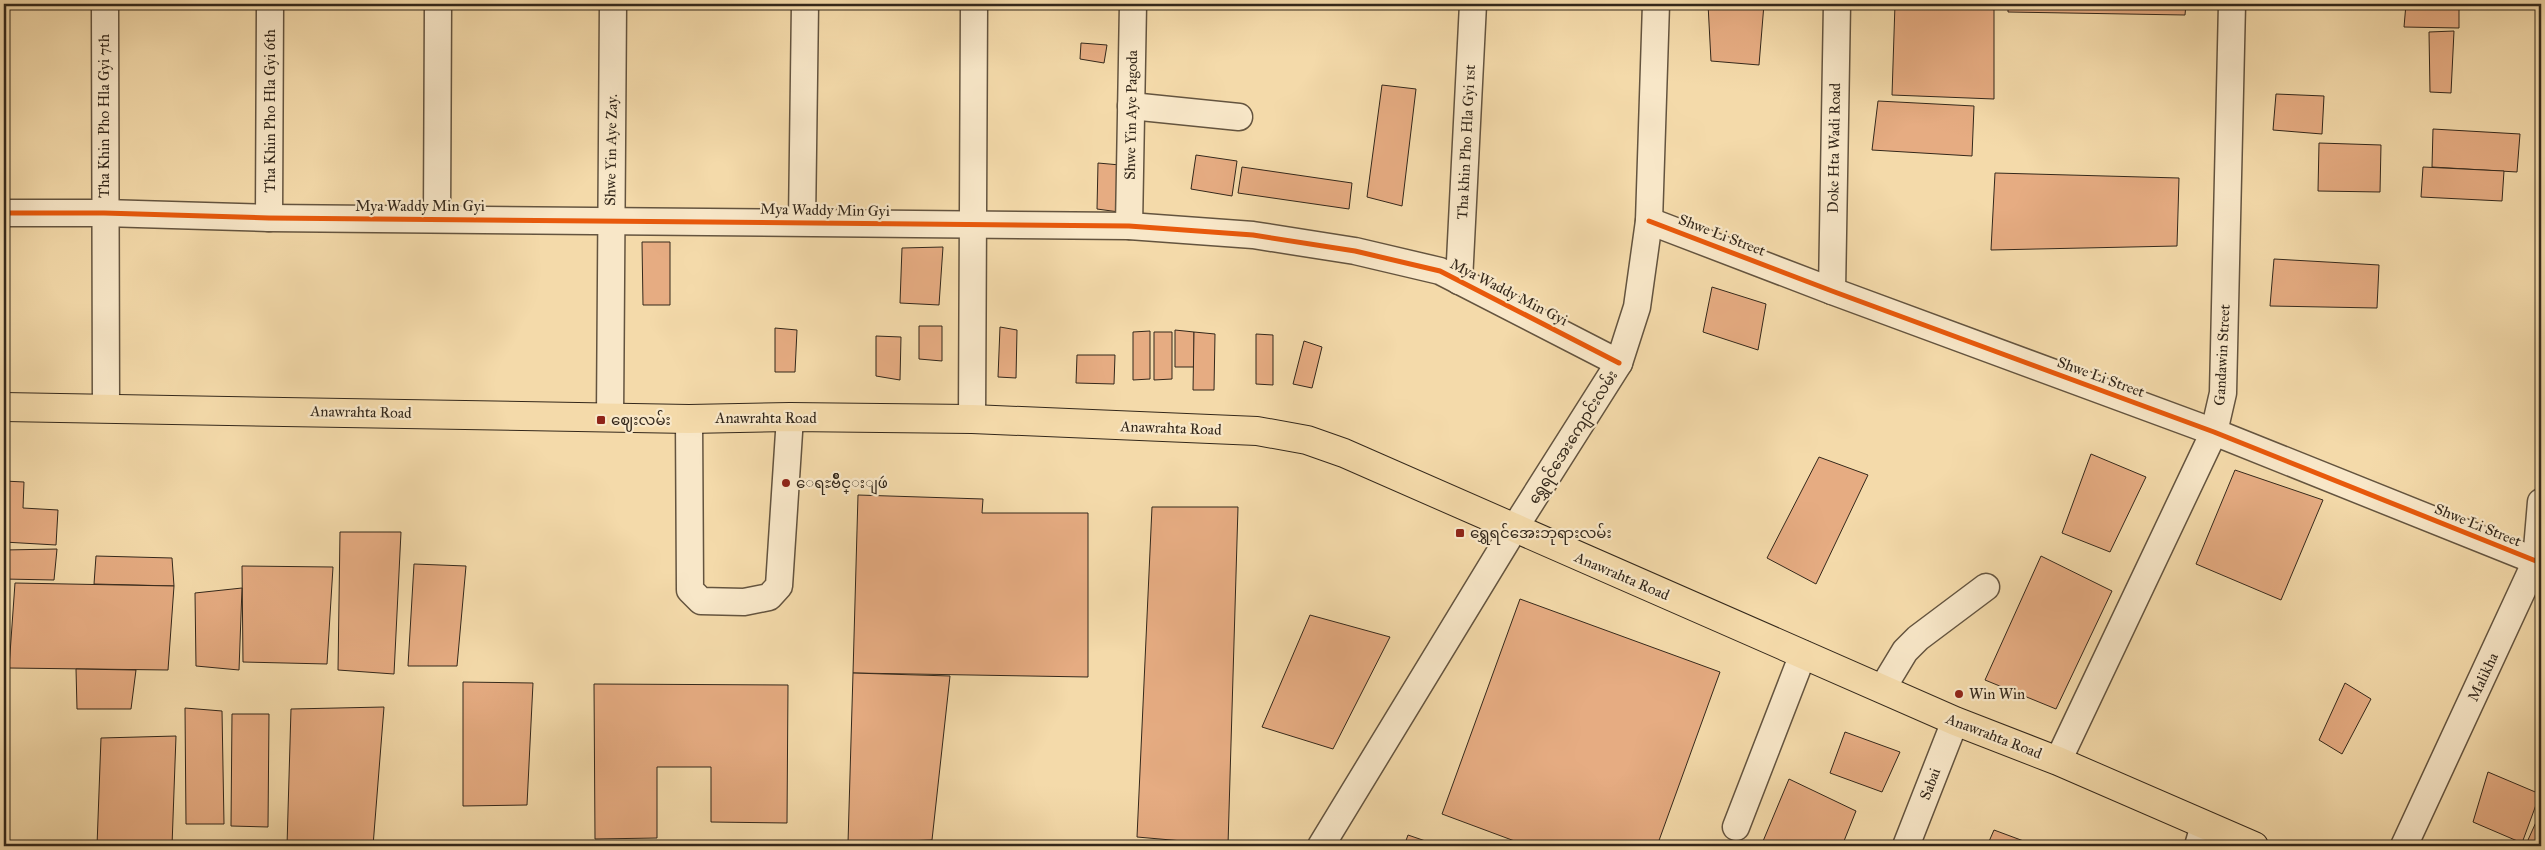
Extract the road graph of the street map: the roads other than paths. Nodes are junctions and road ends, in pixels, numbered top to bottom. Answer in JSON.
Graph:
{"nodes":[{"id":1,"x":105,"y":4,"type":"edge"},
{"id":2,"x":270,"y":4,"type":"edge"},
{"id":3,"x":438,"y":4,"type":"edge"},
{"id":4,"x":613,"y":4,"type":"edge"},
{"id":5,"x":805,"y":4,"type":"edge"},
{"id":6,"x":974,"y":4,"type":"edge"},
{"id":7,"x":1133,"y":4,"type":"edge"},
{"id":8,"x":1473,"y":4,"type":"edge"},
{"id":9,"x":1656,"y":4,"type":"edge"},
{"id":10,"x":1837,"y":4,"type":"edge"},
{"id":11,"x":2232,"y":4,"type":"edge"},
{"id":12,"x":1131,"y":106,"type":"junction"},
{"id":13,"x":1239,"y":117,"type":"dead end"},
{"id":14,"x":4,"y":213,"type":"edge"},
{"id":15,"x":104,"y":213,"type":"junction"},
{"id":16,"x":269,"y":218,"type":"junction"},
{"id":17,"x":436,"y":218,"type":"junction"},
{"id":18,"x":611,"y":220,"type":"junction"},
{"id":19,"x":1649,"y":221,"type":"junction"},
{"id":20,"x":802,"y":222,"type":"junction"},
{"id":21,"x":971,"y":225,"type":"junction"},
{"id":22,"x":1129,"y":226,"type":"junction"},
{"id":23,"x":1459,"y":281,"type":"junction"},
{"id":24,"x":1832,"y":292,"type":"junction"},
{"id":25,"x":1619,"y":363,"type":"junction"},
{"id":26,"x":4,"y":407,"type":"edge"},
{"id":27,"x":106,"y":408,"type":"junction"},
{"id":28,"x":610,"y":417,"type":"junction"},
{"id":29,"x":790,"y":417,"type":"junction"},
{"id":30,"x":689,"y":419,"type":"junction"},
{"id":31,"x":972,"y":419,"type":"junction"},
{"id":32,"x":2214,"y":432,"type":"junction"},
{"id":33,"x":2541,"y":502,"type":"edge"},
{"id":34,"x":1514,"y":529,"type":"junction"},
{"id":35,"x":2539,"y":562,"type":"edge"},
{"id":36,"x":1986,"y":587,"type":"dead end"},
{"id":37,"x":1803,"y":654,"type":"junction"},
{"id":38,"x":1882,"y":689,"type":"junction"},
{"id":39,"x":1955,"y":721,"type":"junction"},
{"id":40,"x":2058,"y":761,"type":"junction"},
{"id":41,"x":1736,"y":827,"type":"dead end"},
{"id":42,"x":2201,"y":835,"type":"edge"},
{"id":43,"x":1321,"y":846,"type":"edge"},
{"id":44,"x":1906,"y":846,"type":"edge"},
{"id":45,"x":2254,"y":846,"type":"edge"},
{"id":46,"x":2404,"y":846,"type":"edge"}],
"edges":[{"from":1,"to":15,"type":"street","name":"Tha Khin Pho Hla Gyi 7th"},
{"from":2,"to":16,"type":"street","name":"Tha Khin Pho Hla Gyi 6th"},
{"from":3,"to":17,"type":"street"},
{"from":4,"to":18,"type":"street","name":"Shwe Yin Aye Zay."},
{"from":5,"to":20,"type":"street"},
{"from":6,"to":21,"type":"street"},
{"from":7,"to":12,"type":"street","name":"Shwe Yin Aye Pagoda"},
{"from":8,"to":23,"type":"street","name":"Tha khin Pho Hla Gyi 1st"},
{"from":9,"to":19,"type":"street","name":"ရွှေရင်အေးကျောင်းလမ်း"},
{"from":10,"to":24,"type":"street","name":"Doke Hta Wadi Road"},
{"from":11,"to":32,"type":"street","name":"Gandawin Street"},
{"from":12,"to":13,"type":"street"},
{"from":12,"to":22,"type":"street","name":"Shwe Yin Aye Pagoda"},
{"from":14,"to":15,"type":"street","name":"Mya Waddy Min Gyi"},
{"from":15,"to":16,"type":"street","name":"Mya Waddy Min Gyi"},
{"from":15,"to":27,"type":"street","name":"Tha Khin Pho Hla Gyi 7th"},
{"from":16,"to":17,"type":"street","name":"Mya Waddy Min Gyi"},
{"from":17,"to":18,"type":"street","name":"Mya Waddy Min Gyi"},
{"from":18,"to":20,"type":"street","name":"Mya Waddy Min Gyi"},
{"from":18,"to":28,"type":"street","name":"Shwe Yin Aye Zay."},
{"from":19,"to":24,"type":"street","name":"Shwe Li Street"},
{"from":19,"to":25,"type":"street","name":"ရွှေရင်အေးကျောင်းလမ်း"},
{"from":20,"to":21,"type":"street","name":"Mya Waddy Min Gyi"},
{"from":21,"to":22,"type":"street","name":"Mya Waddy Min Gyi"},
{"from":21,"to":31,"type":"street"},
{"from":22,"to":23,"type":"street","name":"Mya Waddy Min Gyi"},
{"from":23,"to":25,"type":"street","name":"Mya Waddy Min Gyi"},
{"from":24,"to":32,"type":"street","name":"Shwe Li Street"},
{"from":25,"to":34,"type":"street","name":"ရွှေရင်အေးကျောင်းလမ်း"},
{"from":26,"to":27,"type":"main road","name":"Anawrahta Road"},
{"from":27,"to":28,"type":"main road","name":"Anawrahta Road"},
{"from":28,"to":30,"type":"main road","name":"Anawrahta Road"},
{"from":29,"to":30,"type":"main road","name":"Anawrahta Road"},
{"from":29,"to":30,"type":"street"},
{"from":29,"to":31,"type":"main road","name":"Anawrahta Road"},
{"from":31,"to":34,"type":"main road","name":"Anawrahta Road"},
{"from":32,"to":35,"type":"street","name":"Shwe Li Street"},
{"from":32,"to":40,"type":"street","name":"Gandawin Street"},
{"from":33,"to":35,"type":"street","name":"Malikha"},
{"from":34,"to":37,"type":"main road","name":"Anawrahta Road"},
{"from":34,"to":43,"type":"street","name":"ရွှေရင်အေးကျောင်းလမ်း"},
{"from":35,"to":46,"type":"street","name":"Malikha"},
{"from":36,"to":38,"type":"street"},
{"from":37,"to":38,"type":"main road","name":"Anawrahta Road"},
{"from":37,"to":41,"type":"street"},
{"from":38,"to":39,"type":"main road","name":"Anawrahta Road"},
{"from":39,"to":40,"type":"main road","name":"Anawrahta Road"},
{"from":39,"to":44,"type":"street","name":"Sabai"},
{"from":40,"to":42,"type":"main road","name":"Anawrahta Road"},
{"from":42,"to":45,"type":"main road","name":"Anawrahta Road"}]}
